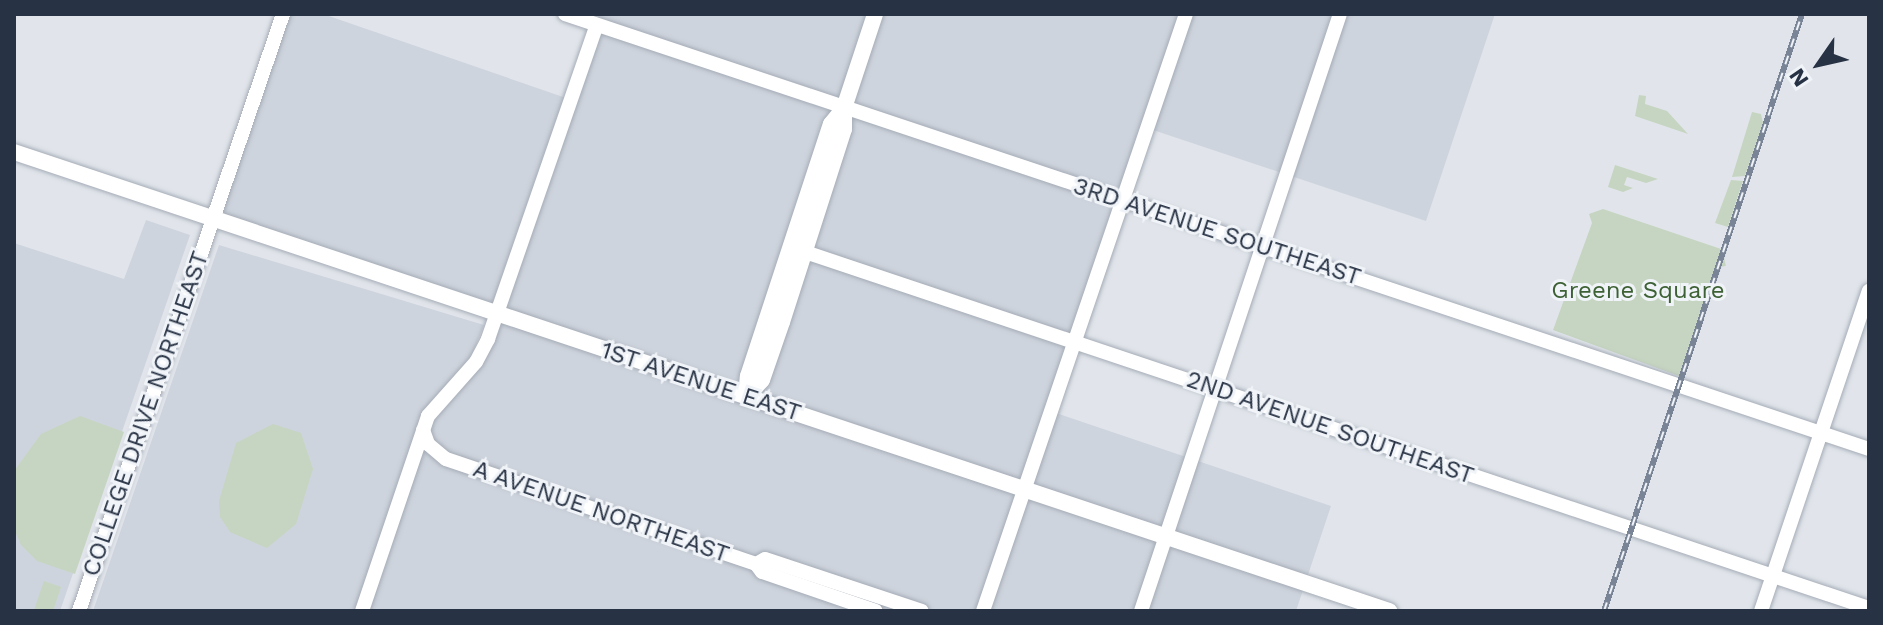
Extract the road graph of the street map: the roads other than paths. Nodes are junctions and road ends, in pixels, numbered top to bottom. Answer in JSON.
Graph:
{"nodes":[{"id":1,"x":283,"y":14,"type":"edge"},
{"id":2,"x":565,"y":14,"type":"edge"},
{"id":3,"x":875,"y":14,"type":"edge"},
{"id":4,"x":1186,"y":14,"type":"edge"},
{"id":5,"x":1340,"y":14,"type":"edge"},
{"id":6,"x":597,"y":25,"type":"junction"},
{"id":7,"x":844,"y":108,"type":"junction"},
{"id":8,"x":14,"y":152,"type":"edge"},
{"id":9,"x":1121,"y":199,"type":"junction"},
{"id":10,"x":213,"y":217,"type":"junction"},
{"id":11,"x":1262,"y":247,"type":"junction"},
{"id":12,"x":797,"y":250,"type":"junction"},
{"id":13,"x":1869,"y":291,"type":"edge"},
{"id":14,"x":497,"y":315,"type":"junction"},
{"id":15,"x":1073,"y":342,"type":"junction"},
{"id":16,"x":1215,"y":390,"type":"junction"},
{"id":17,"x":746,"y":397,"type":"junction"},
{"id":18,"x":423,"y":430,"type":"junction"},
{"id":19,"x":1820,"y":433,"type":"junction"},
{"id":20,"x":1869,"y":449,"type":"edge"},
{"id":21,"x":446,"y":459,"type":"junction"},
{"id":22,"x":407,"y":480,"type":"junction"},
{"id":23,"x":1023,"y":488,"type":"junction"},
{"id":24,"x":1166,"y":536,"type":"junction"},
{"id":25,"x":756,"y":564,"type":"junction"},
{"id":26,"x":1773,"y":576,"type":"junction"},
{"id":27,"x":1869,"y":608,"type":"edge"},
{"id":28,"x":79,"y":611,"type":"edge"},
{"id":29,"x":362,"y":611,"type":"edge"},
{"id":30,"x":876,"y":611,"type":"edge"},
{"id":31,"x":922,"y":611,"type":"edge"},
{"id":32,"x":983,"y":611,"type":"edge"},
{"id":33,"x":1141,"y":611,"type":"edge"},
{"id":34,"x":1389,"y":611,"type":"edge"},
{"id":35,"x":1761,"y":611,"type":"edge"}],
"edges":[{"from":1,"to":10,"type":"main road","name":"COLLEGE DRIVE NORTHEAST"},
{"from":2,"to":6,"type":"main road","name":"3RD AVENUE SOUTHEAST"},
{"from":3,"to":7,"type":"main road"},
{"from":4,"to":9,"type":"main road"},
{"from":5,"to":11,"type":"main road"},
{"from":6,"to":7,"type":"main road","name":"3RD AVENUE SOUTHEAST"},
{"from":6,"to":14,"type":"main road"},
{"from":7,"to":9,"type":"main road","name":"3RD AVENUE SOUTHEAST"},
{"from":7,"to":12,"type":"main road"},
{"from":8,"to":10,"type":"main road","name":"1ST AVENUE EAST"},
{"from":9,"to":11,"type":"main road","name":"3RD AVENUE SOUTHEAST"},
{"from":9,"to":15,"type":"main road"},
{"from":10,"to":14,"type":"main road","name":"1ST AVENUE EAST"},
{"from":10,"to":28,"type":"main road","name":"COLLEGE DRIVE NORTHEAST"},
{"from":11,"to":16,"type":"main road"},
{"from":11,"to":19,"type":"main road","name":"3RD AVENUE SOUTHEAST"},
{"from":12,"to":15,"type":"main road","name":"2ND AVENUE SOUTHEAST"},
{"from":12,"to":17,"type":"main road"},
{"from":13,"to":19,"type":"main road"},
{"from":14,"to":17,"type":"main road","name":"1ST AVENUE EAST"},
{"from":14,"to":18,"type":"main road"},
{"from":15,"to":16,"type":"main road","name":"2ND AVENUE SOUTHEAST"},
{"from":15,"to":23,"type":"main road"},
{"from":16,"to":24,"type":"main road"},
{"from":16,"to":26,"type":"main road","name":"2ND AVENUE SOUTHEAST"},
{"from":17,"to":23,"type":"main road","name":"1ST AVENUE EAST"},
{"from":18,"to":21,"type":"main road"},
{"from":18,"to":22,"type":"main road"},
{"from":19,"to":20,"type":"main road","name":"3RD AVENUE SOUTHEAST"},
{"from":19,"to":26,"type":"main road"},
{"from":21,"to":22,"type":"main road"},
{"from":21,"to":25,"type":"main road","name":"A AVENUE NORTHEAST"},
{"from":22,"to":29,"type":"main road"},
{"from":23,"to":24,"type":"main road","name":"1ST AVENUE EAST"},
{"from":23,"to":32,"type":"main road"},
{"from":24,"to":33,"type":"main road"},
{"from":24,"to":34,"type":"main road","name":"1ST AVENUE EAST"},
{"from":25,"to":30,"type":"main road","name":"A AVENUE NORTHEAST"},
{"from":25,"to":31,"type":"main road","name":"A AVENUE NORTHEAST"},
{"from":26,"to":27,"type":"main road","name":"2ND AVENUE SOUTHEAST"},
{"from":26,"to":35,"type":"main road"}]}
